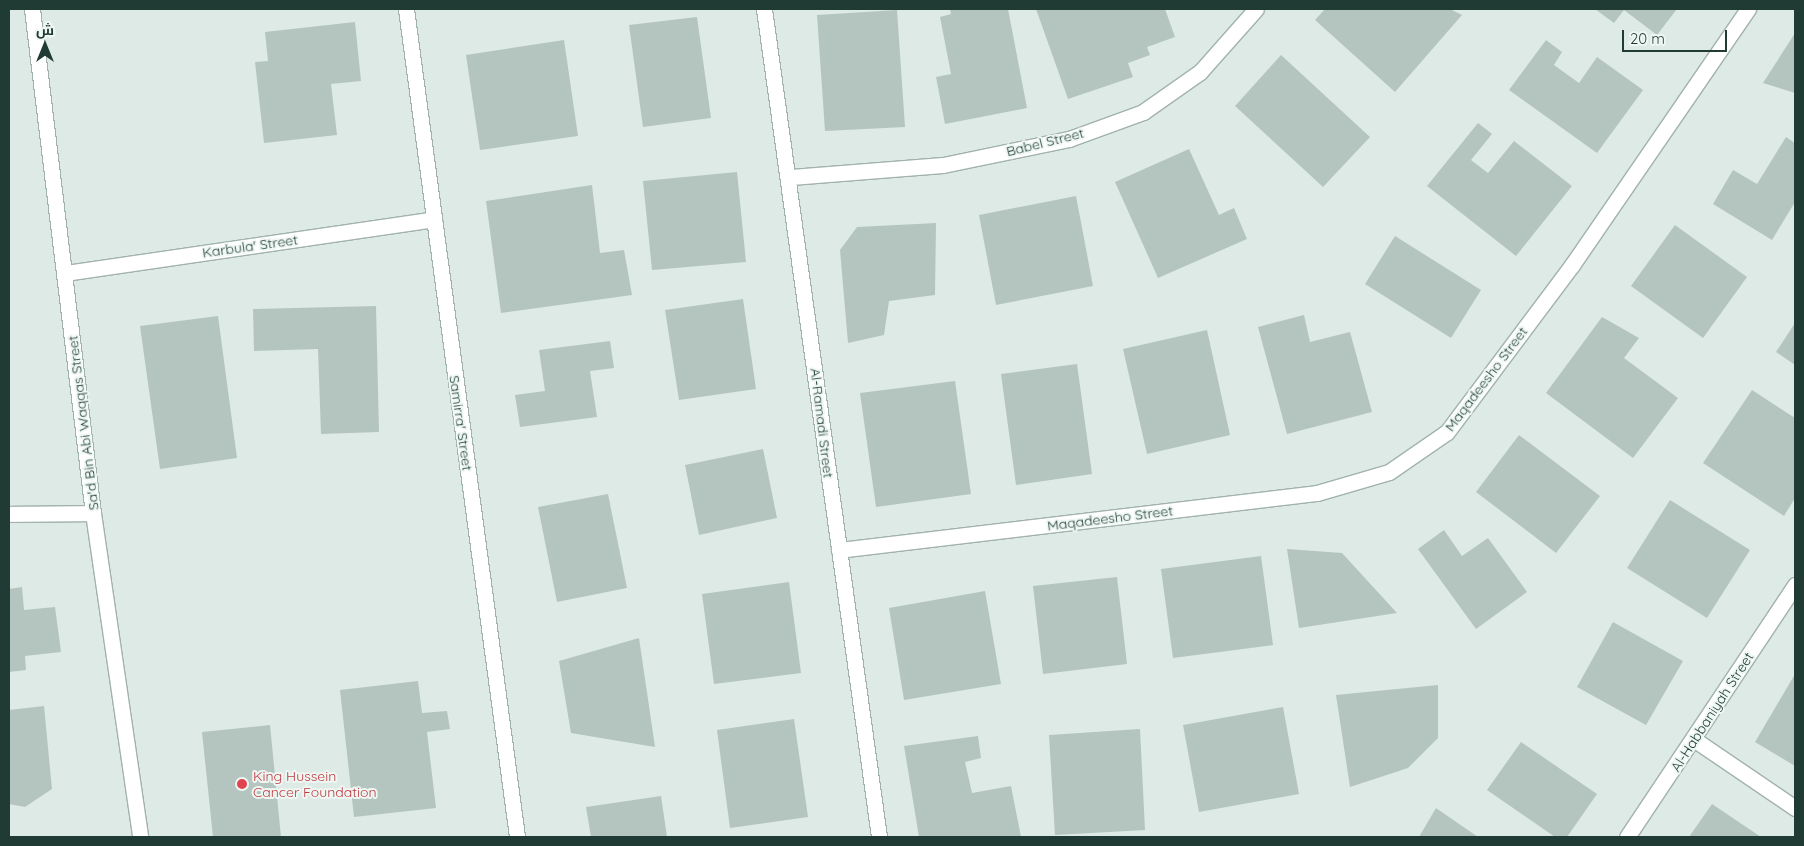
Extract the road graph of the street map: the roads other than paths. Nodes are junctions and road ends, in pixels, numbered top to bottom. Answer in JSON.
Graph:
{"nodes":[{"id":1,"x":32,"y":9,"type":"edge"},
{"id":2,"x":406,"y":9,"type":"edge"},
{"id":3,"x":764,"y":9,"type":"edge"},
{"id":4,"x":1256,"y":9,"type":"edge"},
{"id":5,"x":1748,"y":9,"type":"edge"},
{"id":6,"x":791,"y":176,"type":"junction"},
{"id":7,"x":434,"y":219,"type":"junction"},
{"id":8,"x":66,"y":273,"type":"junction"},
{"id":9,"x":93,"y":513,"type":"junction"},
{"id":10,"x":9,"y":514,"type":"edge"},
{"id":11,"x":839,"y":550,"type":"junction"},
{"id":12,"x":1795,"y":585,"type":"edge"},
{"id":13,"x":1695,"y":740,"type":"junction"},
{"id":14,"x":1795,"y":808,"type":"edge"},
{"id":15,"x":140,"y":837,"type":"edge"},
{"id":16,"x":517,"y":837,"type":"edge"},
{"id":17,"x":879,"y":837,"type":"edge"},
{"id":18,"x":1627,"y":837,"type":"edge"}],
"edges":[{"from":1,"to":8,"type":"street","name":"Sa'd Bin Abi Waqqas Street"},
{"from":2,"to":7,"type":"street","name":"Samirra' Street"},
{"from":3,"to":6,"type":"street","name":"Al-Ramadi Street"},
{"from":4,"to":6,"type":"street","name":"Babel Street"},
{"from":5,"to":11,"type":"street","name":"Maqadeesho Street"},
{"from":6,"to":11,"type":"street","name":"Al-Ramadi Street"},
{"from":7,"to":8,"type":"street","name":"Karbula' Street"},
{"from":7,"to":16,"type":"street","name":"Samirra' Street"},
{"from":8,"to":9,"type":"street","name":"Sa'd Bin Abi Waqqas Street"},
{"from":9,"to":10,"type":"street"},
{"from":9,"to":15,"type":"street","name":"Sa'd Bin Abi Waqqas Street"},
{"from":11,"to":17,"type":"street","name":"Al-Ramadi Street"},
{"from":12,"to":13,"type":"street","name":"Al-Habbaniyah Street"},
{"from":13,"to":14,"type":"street"},
{"from":13,"to":18,"type":"street","name":"Al-Habbaniyah Street"}]}
